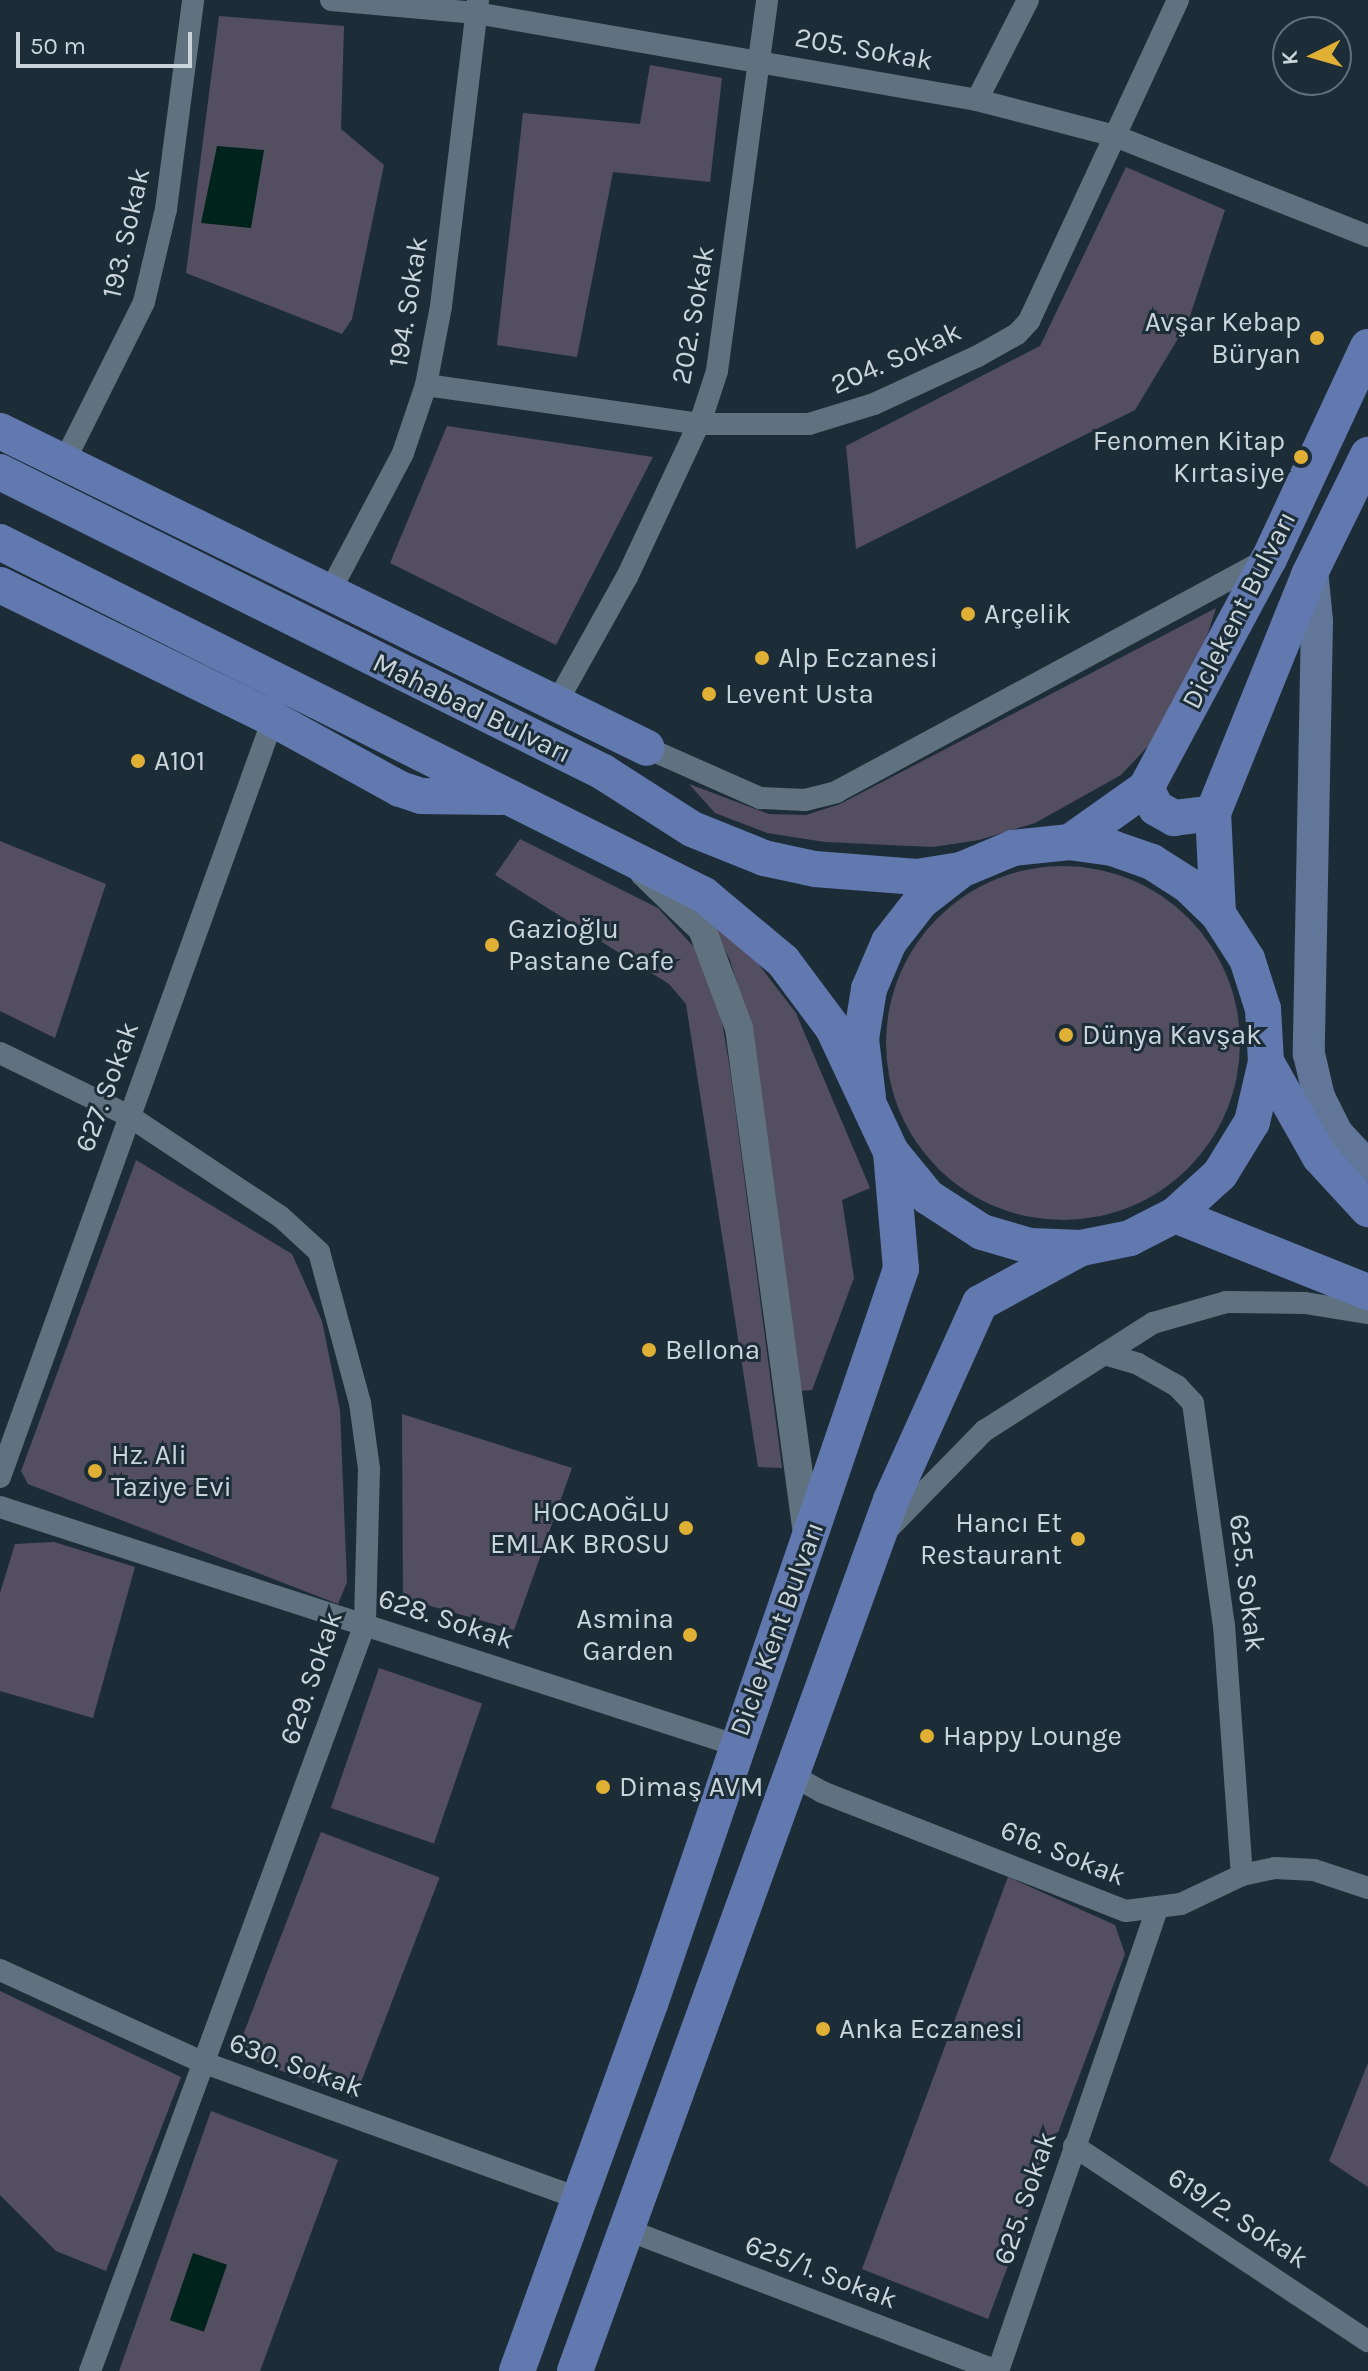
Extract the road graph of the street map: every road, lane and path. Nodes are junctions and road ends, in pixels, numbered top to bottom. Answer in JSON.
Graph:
{"nodes":[{"id":1,"x":193,"y":0,"type":"edge"},
{"id":2,"x":331,"y":0,"type":"edge"},
{"id":3,"x":767,"y":0,"type":"edge"},
{"id":4,"x":1028,"y":0,"type":"edge"},
{"id":5,"x":1178,"y":0,"type":"edge"},
{"id":6,"x":477,"y":7,"type":"edge"},
{"id":7,"x":759,"y":60,"type":"junction"},
{"id":8,"x":977,"y":100,"type":"junction"},
{"id":9,"x":1115,"y":136,"type":"junction"},
{"id":10,"x":1368,"y":236,"type":"edge"},
{"id":11,"x":1368,"y":347,"type":"edge"},
{"id":12,"x":426,"y":385,"type":"junction"},
{"id":13,"x":699,"y":424,"type":"junction"},
{"id":14,"x":0,"y":431,"type":"edge"},
{"id":15,"x":1368,"y":455,"type":"edge"},
{"id":16,"x":63,"y":464,"type":"junction"},
{"id":17,"x":0,"y":472,"type":"edge"},
{"id":18,"x":0,"y":542,"type":"edge"},
{"id":19,"x":1269,"y":559,"type":"junction"},
{"id":20,"x":1312,"y":570,"type":"junction"},
{"id":21,"x":0,"y":585,"type":"edge"},
{"id":22,"x":329,"y":593,"type":"junction"},
{"id":23,"x":557,"y":702,"type":"junction"},
{"id":24,"x":273,"y":719,"type":"junction"},
{"id":25,"x":647,"y":748,"type":"junction"},
{"id":26,"x":603,"y":772,"type":"junction"},
{"id":27,"x":1146,"y":788,"type":"junction"},
{"id":28,"x":509,"y":797,"type":"junction"},
{"id":29,"x":1213,"y":813,"type":"junction"},
{"id":30,"x":1070,"y":842,"type":"junction"},
{"id":31,"x":626,"y":856,"type":"junction"},
{"id":32,"x":961,"y":870,"type":"junction"},
{"id":33,"x":1218,"y":914,"type":"junction"},
{"id":34,"x":0,"y":1053,"type":"edge"},
{"id":35,"x":1266,"y":1062,"type":"junction"},
{"id":36,"x":868,"y":1098,"type":"junction"},
{"id":37,"x":129,"y":1116,"type":"junction"},
{"id":38,"x":891,"y":1152,"type":"junction"},
{"id":39,"x":1368,"y":1166,"type":"edge"},
{"id":40,"x":1368,"y":1209,"type":"edge"},
{"id":41,"x":1175,"y":1215,"type":"junction"},
{"id":42,"x":1081,"y":1248,"type":"junction"},
{"id":43,"x":1368,"y":1292,"type":"edge"},
{"id":44,"x":1368,"y":1313,"type":"edge"},
{"id":45,"x":1104,"y":1354,"type":"junction"},
{"id":46,"x":0,"y":1477,"type":"edge"},
{"id":47,"x":0,"y":1507,"type":"edge"},
{"id":48,"x":808,"y":1542,"type":"junction"},
{"id":49,"x":874,"y":1544,"type":"junction"},
{"id":50,"x":365,"y":1624,"type":"junction"},
{"id":51,"x":735,"y":1745,"type":"junction"},
{"id":52,"x":788,"y":1773,"type":"junction"},
{"id":53,"x":1242,"y":1875,"type":"junction"},
{"id":54,"x":1368,"y":1888,"type":"edge"},
{"id":55,"x":1157,"y":1908,"type":"junction"},
{"id":56,"x":0,"y":1970,"type":"edge"},
{"id":57,"x":202,"y":2062,"type":"junction"},
{"id":58,"x":1074,"y":2146,"type":"junction"},
{"id":59,"x":578,"y":2198,"type":"junction"},
{"id":60,"x":625,"y":2229,"type":"junction"},
{"id":61,"x":1368,"y":2341,"type":"edge"},
{"id":62,"x":90,"y":2371,"type":"edge"},
{"id":63,"x":517,"y":2371,"type":"edge"},
{"id":64,"x":575,"y":2371,"type":"edge"},
{"id":65,"x":997,"y":2371,"type":"edge"}],
"edges":[{"from":1,"to":16,"type":"street","name":"193. Sokak"},
{"from":2,"to":6,"type":"street","name":"205. Sokak"},
{"from":3,"to":7,"type":"street","name":"202. Sokak"},
{"from":4,"to":8,"type":"street"},
{"from":5,"to":9,"type":"street","name":"204. Sokak"},
{"from":6,"to":7,"type":"street","name":"205. Sokak"},
{"from":6,"to":12,"type":"street","name":"194. Sokak"},
{"from":7,"to":8,"type":"street","name":"205. Sokak"},
{"from":7,"to":13,"type":"street","name":"202. Sokak"},
{"from":8,"to":9,"type":"street","name":"205. Sokak"},
{"from":9,"to":10,"type":"street","name":"205. Sokak"},
{"from":9,"to":13,"type":"street","name":"204. Sokak"},
{"from":11,"to":19,"type":"main road","name":"Diclekent Bulvarı"},
{"from":12,"to":13,"type":"street","name":"204. Sokak"},
{"from":12,"to":22,"type":"street","name":"194. Sokak"},
{"from":13,"to":23,"type":"street","name":"202. Sokak"},
{"from":14,"to":16,"type":"main road"},
{"from":15,"to":20,"type":"main road","name":"Diclekent Bulvarı"},
{"from":16,"to":22,"type":"main road"},
{"from":17,"to":26,"type":"main road","name":"Mahabad Bulvarı"},
{"from":18,"to":28,"type":"main road"},
{"from":19,"to":25,"type":"street"},
{"from":19,"to":27,"type":"main road","name":"Diclekent Bulvarı"},
{"from":20,"to":29,"type":"main road","name":"Diclekent Bulvarı"},
{"from":20,"to":39,"type":"main road"},
{"from":21,"to":24,"type":"main road"},
{"from":22,"to":23,"type":"main road"},
{"from":23,"to":25,"type":"main road"},
{"from":24,"to":28,"type":"main road"},
{"from":24,"to":37,"type":"street","name":"627. Sokak"},
{"from":25,"to":26,"type":"main road"},
{"from":26,"to":32,"type":"main road","name":"Mahabad Bulvarı"},
{"from":27,"to":29,"type":"main road"},
{"from":27,"to":30,"type":"main road","name":"Diclekent Bulvarı"},
{"from":28,"to":31,"type":"main road"},
{"from":29,"to":33,"type":"main road","name":"Diclekent Bulvarı"},
{"from":30,"to":32,"type":"main road"},
{"from":30,"to":33,"type":"main road"},
{"from":31,"to":36,"type":"main road"},
{"from":31,"to":48,"type":"street"},
{"from":32,"to":36,"type":"main road"},
{"from":33,"to":35,"type":"main road"},
{"from":34,"to":37,"type":"street","name":"629. Sokak"},
{"from":35,"to":40,"type":"main road"},
{"from":35,"to":41,"type":"main road"},
{"from":36,"to":38,"type":"main road"},
{"from":37,"to":46,"type":"street","name":"627. Sokak"},
{"from":37,"to":50,"type":"street","name":"629. Sokak"},
{"from":38,"to":42,"type":"main road"},
{"from":38,"to":48,"type":"main road","name":"Dicle Kent Bulvarı"},
{"from":41,"to":42,"type":"main road"},
{"from":41,"to":43,"type":"main road"},
{"from":42,"to":49,"type":"main road"},
{"from":44,"to":45,"type":"street"},
{"from":45,"to":49,"type":"street"},
{"from":45,"to":53,"type":"street","name":"625. Sokak"},
{"from":47,"to":50,"type":"street","name":"628. Sokak"},
{"from":48,"to":51,"type":"main road","name":"Dicle Kent Bulvarı"},
{"from":49,"to":52,"type":"main road"},
{"from":50,"to":51,"type":"street","name":"628. Sokak"},
{"from":50,"to":57,"type":"street","name":"629. Sokak"},
{"from":51,"to":59,"type":"main road","name":"Dicle Kent Bulvarı"},
{"from":52,"to":55,"type":"street","name":"616. Sokak"},
{"from":52,"to":60,"type":"main road"},
{"from":53,"to":54,"type":"street","name":"616. Sokak"},
{"from":53,"to":55,"type":"street","name":"616. Sokak"},
{"from":55,"to":58,"type":"street","name":"625. Sokak"},
{"from":56,"to":57,"type":"street","name":"630. Sokak"},
{"from":57,"to":59,"type":"street","name":"630. Sokak"},
{"from":57,"to":62,"type":"street","name":"629. Sokak"},
{"from":58,"to":61,"type":"street","name":"619/2. Sokak"},
{"from":58,"to":65,"type":"street","name":"625. Sokak"},
{"from":59,"to":63,"type":"main road","name":"Dicle Kent Bulvarı"},
{"from":60,"to":64,"type":"main road"},
{"from":60,"to":65,"type":"street","name":"625/1. Sokak"}]}
